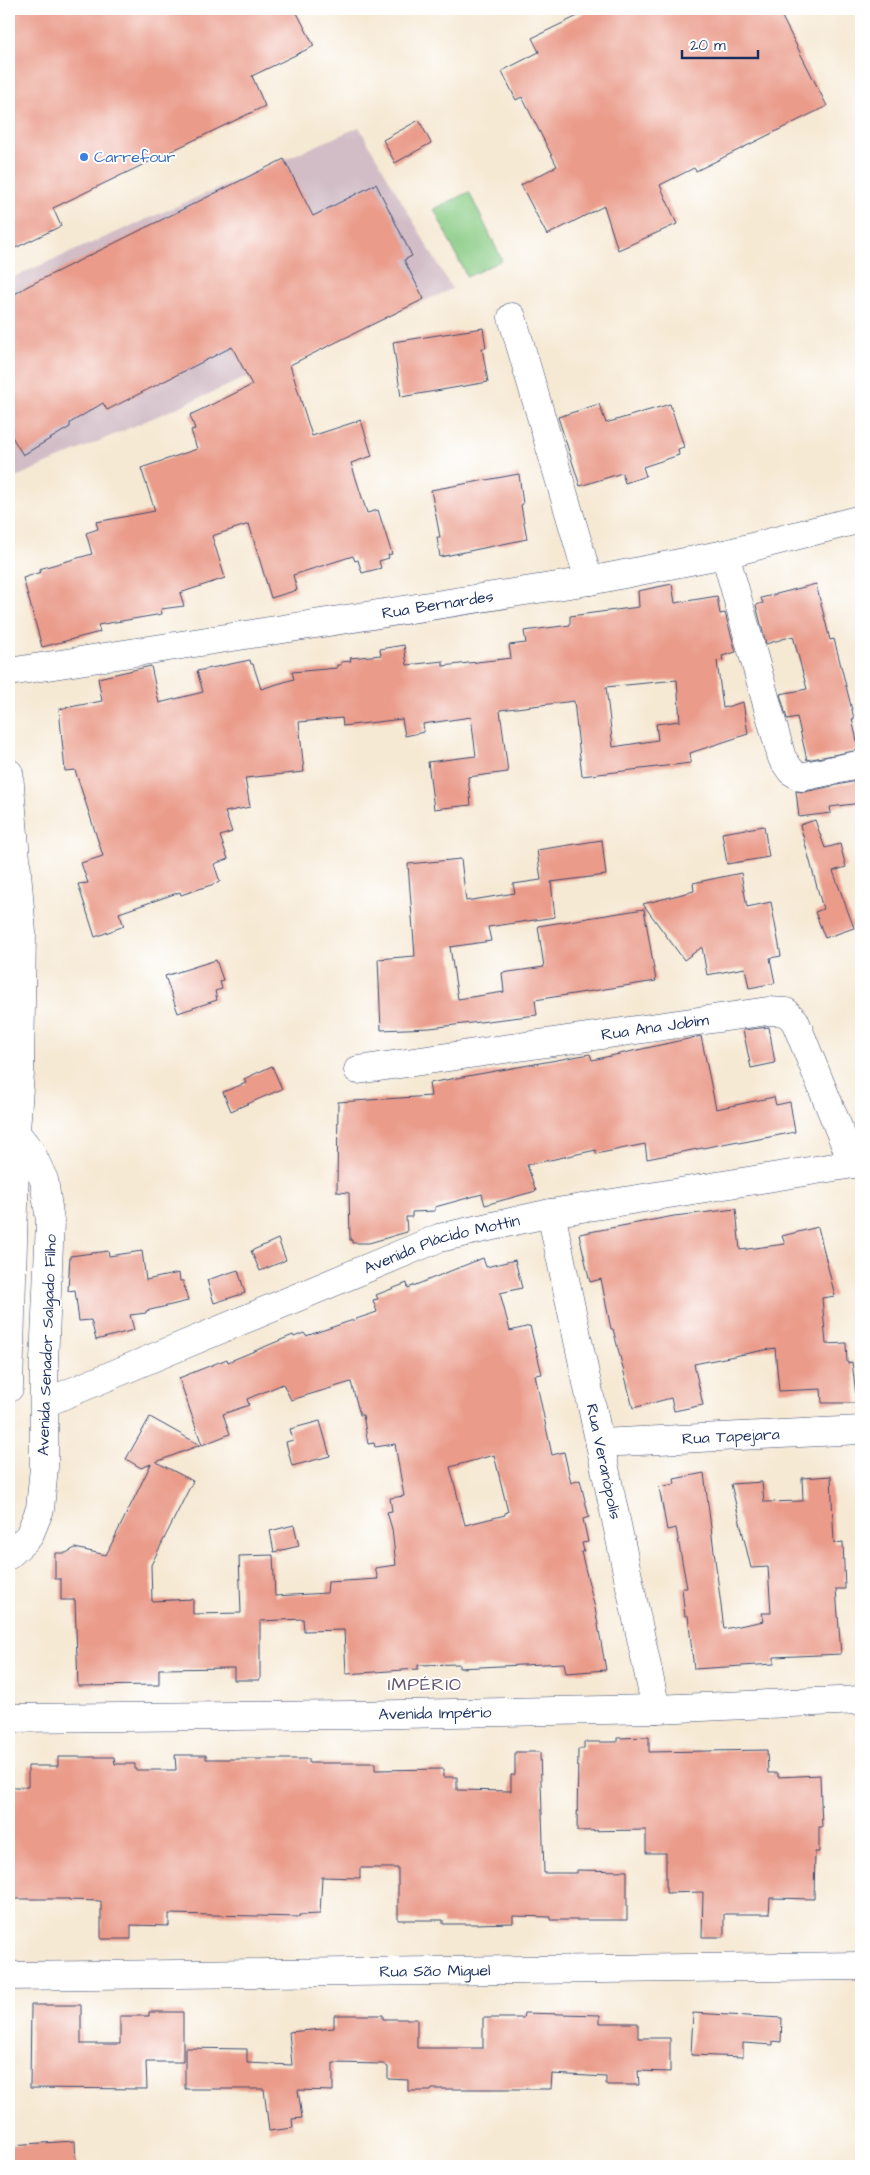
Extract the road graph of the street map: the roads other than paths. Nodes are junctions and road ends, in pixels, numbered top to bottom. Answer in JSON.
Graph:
{"nodes":[{"id":1,"x":512,"y":317,"type":"dead end"},
{"id":2,"x":861,"y":519,"type":"edge"},
{"id":3,"x":725,"y":554,"type":"junction"},
{"id":4,"x":589,"y":581,"type":"junction"},
{"id":5,"x":9,"y":672,"type":"edge"},
{"id":6,"x":858,"y":765,"type":"dead end"},
{"id":7,"x":9,"y":773,"type":"edge"},
{"id":8,"x":358,"y":1070,"type":"dead end"},
{"id":9,"x":12,"y":1128,"type":"edge"},
{"id":10,"x":857,"y":1164,"type":"edge"},
{"id":11,"x":550,"y":1213,"type":"junction"},
{"id":12,"x":9,"y":1388,"type":"edge"},
{"id":13,"x":45,"y":1403,"type":"junction"},
{"id":14,"x":861,"y":1430,"type":"edge"},
{"id":15,"x":600,"y":1443,"type":"junction"},
{"id":16,"x":9,"y":1555,"type":"edge"},
{"id":17,"x":861,"y":1700,"type":"edge"},
{"id":18,"x":656,"y":1709,"type":"junction"},
{"id":19,"x":9,"y":1718,"type":"edge"},
{"id":20,"x":861,"y":1966,"type":"edge"},
{"id":21,"x":9,"y":1976,"type":"edge"}],
"edges":[{"from":1,"to":4,"type":"street"},
{"from":2,"to":3,"type":"street","name":"Rua Bernardes"},
{"from":3,"to":4,"type":"street","name":"Rua Bernardes"},
{"from":3,"to":6,"type":"street"},
{"from":4,"to":5,"type":"street","name":"Rua Bernardes"},
{"from":7,"to":9,"type":"street"},
{"from":8,"to":10,"type":"street","name":"Rua Ana Jobim"},
{"from":9,"to":12,"type":"street"},
{"from":9,"to":13,"type":"street","name":"Avenida Senador Salgado Filho"},
{"from":10,"to":11,"type":"street","name":"Avenida Plácido Mottin"},
{"from":11,"to":13,"type":"street","name":"Avenida Plácido Mottin"},
{"from":11,"to":15,"type":"street","name":"Rua Veranópolis"},
{"from":13,"to":16,"type":"street","name":"Avenida Senador Salgado Filho"},
{"from":14,"to":15,"type":"street","name":"Rua Tapejara"},
{"from":15,"to":18,"type":"street","name":"Rua Veranópolis"},
{"from":17,"to":18,"type":"street","name":"Avenida Império"},
{"from":18,"to":19,"type":"street","name":"Avenida Império"},
{"from":20,"to":21,"type":"street","name":"Rua São Miguel"}]}
